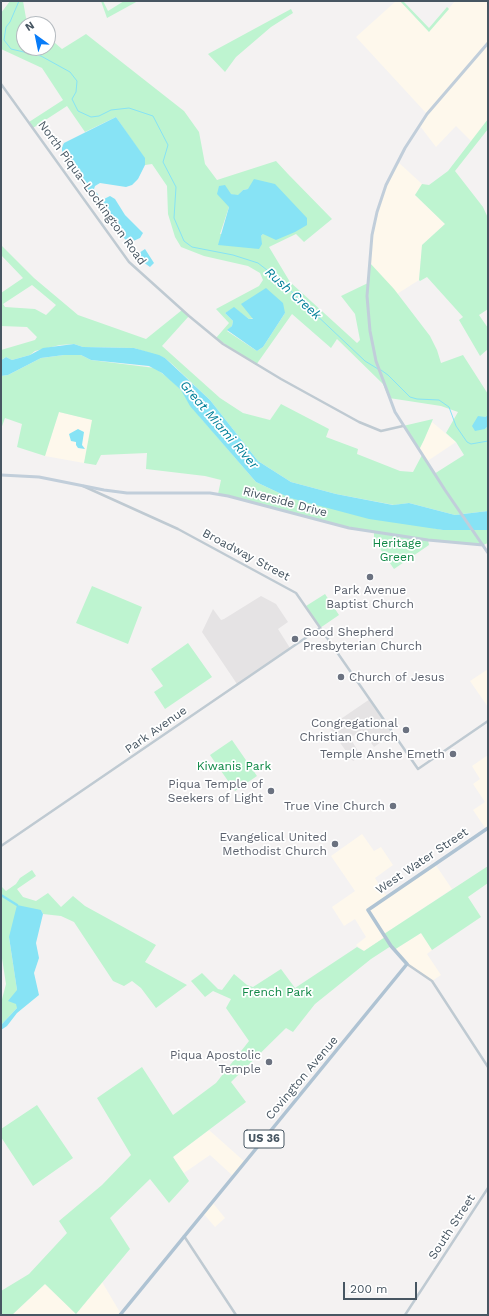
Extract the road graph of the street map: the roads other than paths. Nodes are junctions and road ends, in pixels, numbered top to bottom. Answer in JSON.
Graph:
{"nodes":[{"id":1,"x":488,"y":43,"type":"edge"},
{"id":2,"x":1,"y":84,"type":"edge"},
{"id":3,"x":403,"y":426,"type":"junction"},
{"id":4,"x":1,"y":475,"type":"edge"},
{"id":5,"x":83,"y":486,"type":"junction"},
{"id":6,"x":104,"y":490,"type":"junction"},
{"id":7,"x":101,"y":496,"type":"junction"},
{"id":8,"x":482,"y":545,"type":"junction"},
{"id":9,"x":488,"y":553,"type":"edge"},
{"id":10,"x":320,"y":628,"type":"junction"},
{"id":11,"x":488,"y":721,"type":"edge"},
{"id":12,"x":488,"y":828,"type":"edge"},
{"id":13,"x":1,"y":846,"type":"edge"},
{"id":14,"x":406,"y":964,"type":"junction"},
{"id":15,"x":488,"y":1067,"type":"edge"},
{"id":16,"x":488,"y":1188,"type":"edge"},
{"id":17,"x":184,"y":1236,"type":"junction"},
{"id":18,"x":120,"y":1315,"type":"edge"},
{"id":19,"x":236,"y":1315,"type":"edge"},
{"id":20,"x":405,"y":1315,"type":"edge"}],
"edges":[{"from":1,"to":3,"type":"main road"},
{"from":2,"to":3,"type":"street","name":"North Piqua–Lockington Road"},
{"from":3,"to":8,"type":"main road"},
{"from":4,"to":5,"type":"main road"},
{"from":5,"to":6,"type":"main road","name":"Riverside Drive"},
{"from":5,"to":7,"type":"street","name":"Broadway Street"},
{"from":6,"to":7,"type":"street"},
{"from":6,"to":8,"type":"main road","name":"Riverside Drive"},
{"from":7,"to":10,"type":"street","name":"Broadway Street"},
{"from":8,"to":9,"type":"main road"},
{"from":10,"to":11,"type":"street","name":"Broadway Street"},
{"from":10,"to":13,"type":"street","name":"Park Avenue"},
{"from":12,"to":14,"type":"main road","name":"West Water Street"},
{"from":14,"to":15,"type":"street"},
{"from":14,"to":17,"type":"main road","name":"Covington Avenue","number":"US 36"},
{"from":16,"to":20,"type":"street","name":"South Street"},
{"from":17,"to":18,"type":"main road","name":"Covington Avenue","number":"US 36"},
{"from":17,"to":19,"type":"street"}]}
